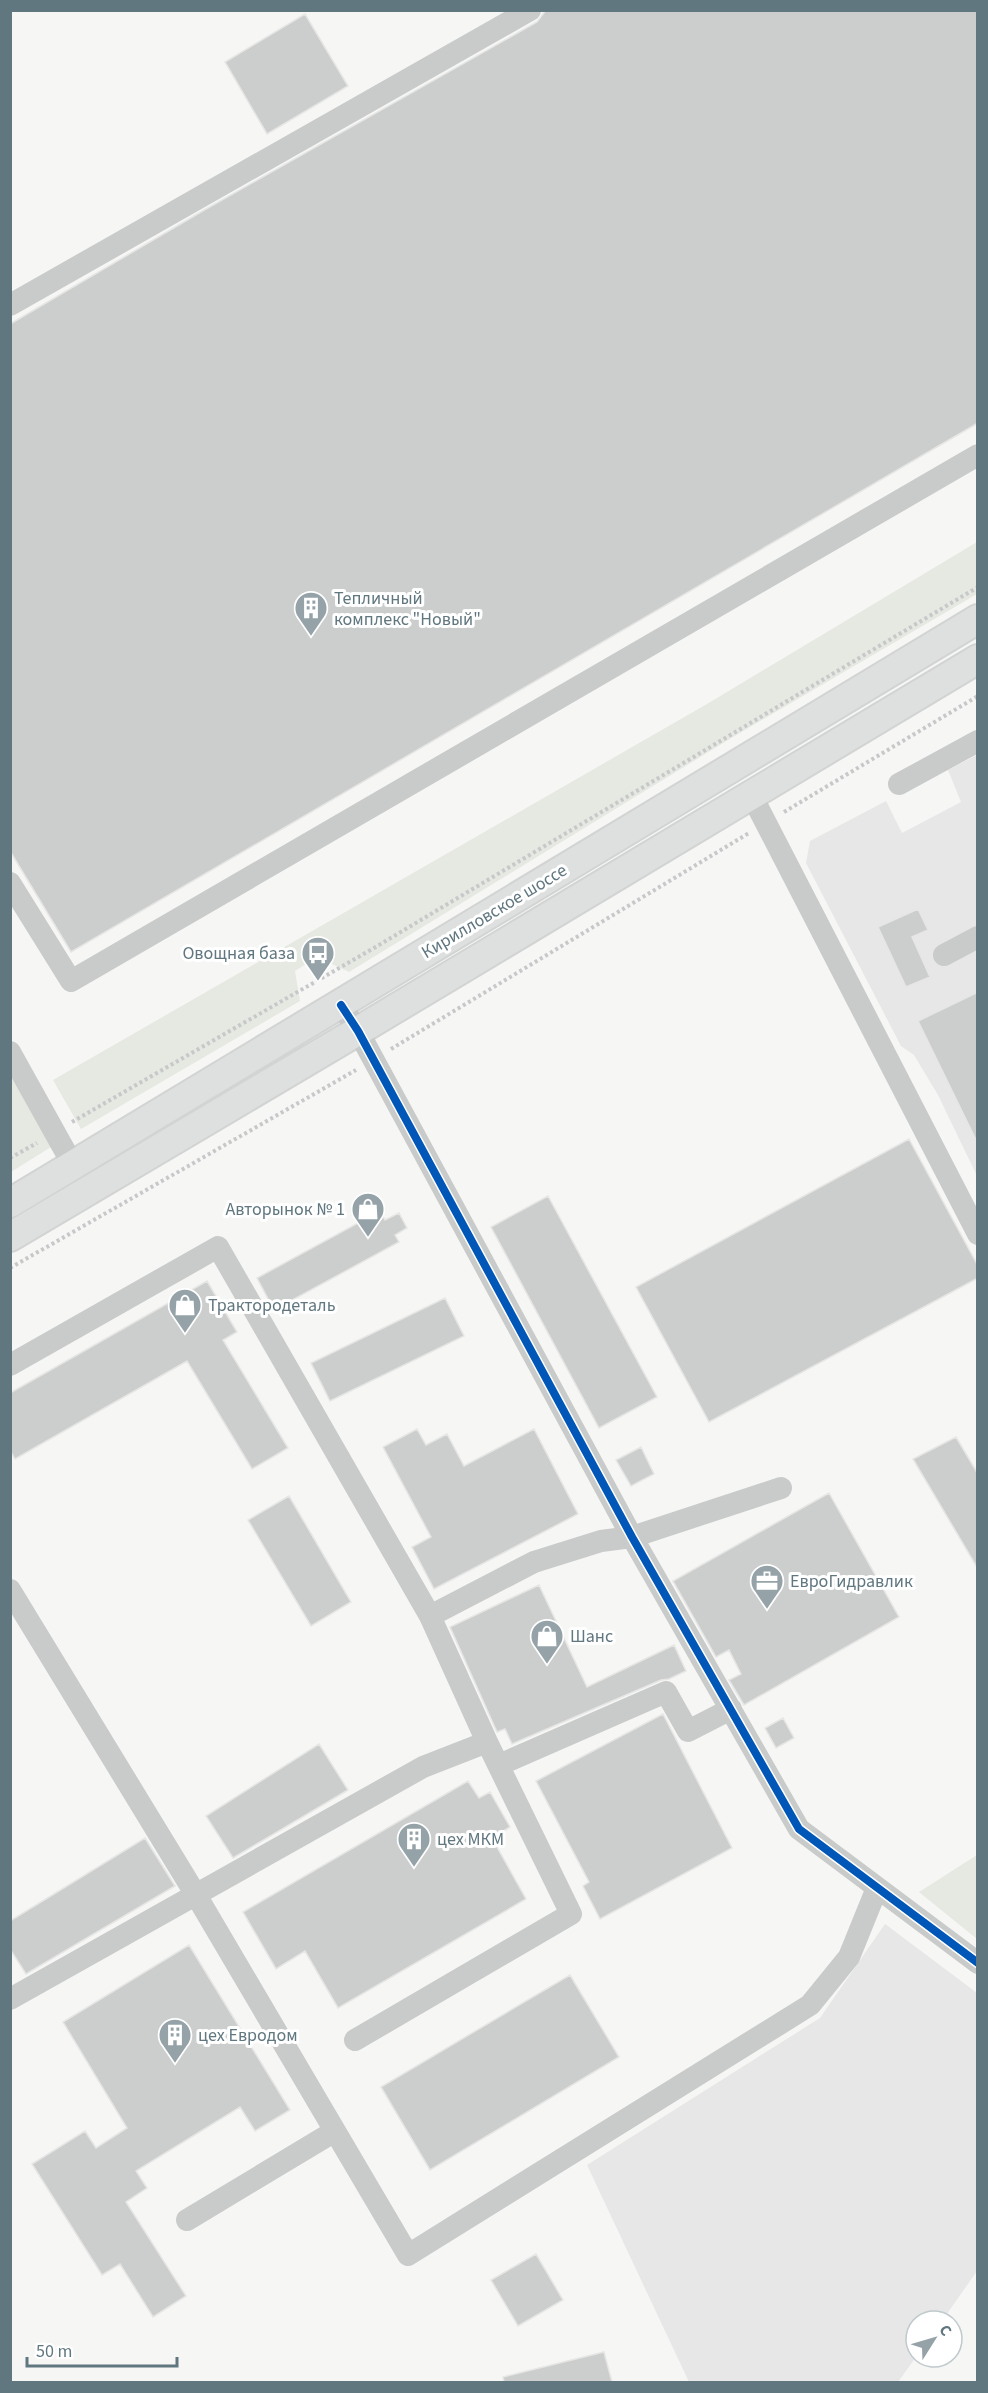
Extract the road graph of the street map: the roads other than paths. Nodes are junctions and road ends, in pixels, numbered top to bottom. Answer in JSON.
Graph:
{"nodes":[{"id":1,"x":530,"y":10,"type":"edge"},
{"id":2,"x":10,"y":305,"type":"edge"},
{"id":3,"x":978,"y":454,"type":"edge"},
{"id":4,"x":978,"y":620,"type":"edge"},
{"id":5,"x":978,"y":659,"type":"edge"},
{"id":6,"x":978,"y":741,"type":"edge"},
{"id":7,"x":900,"y":784,"type":"dead end"},
{"id":8,"x":752,"y":796,"type":"junction"},
{"id":9,"x":10,"y":883,"type":"edge"},
{"id":10,"x":978,"y":937,"type":"edge"},
{"id":11,"x":944,"y":955,"type":"dead end"},
{"id":12,"x":341,"y":1005,"type":"junction"},
{"id":13,"x":358,"y":1032,"type":"junction"},
{"id":14,"x":10,"y":1052,"type":"edge"},
{"id":15,"x":74,"y":1167,"type":"junction"},
{"id":16,"x":10,"y":1203,"type":"edge"},
{"id":17,"x":978,"y":1234,"type":"edge"},
{"id":18,"x":10,"y":1237,"type":"edge"},
{"id":19,"x":10,"y":1365,"type":"edge"},
{"id":20,"x":781,"y":1488,"type":"dead end"},
{"id":21,"x":632,"y":1537,"type":"junction"},
{"id":22,"x":10,"y":1590,"type":"edge"},
{"id":23,"x":430,"y":1616,"type":"junction"},
{"id":24,"x":731,"y":1709,"type":"junction"},
{"id":25,"x":487,"y":1742,"type":"junction"},
{"id":26,"x":499,"y":1765,"type":"junction"},
{"id":27,"x":877,"y":1888,"type":"junction"},
{"id":28,"x":195,"y":1895,"type":"junction"},
{"id":29,"x":978,"y":1963,"type":"edge"},
{"id":30,"x":10,"y":1999,"type":"edge"},
{"id":31,"x":355,"y":2040,"type":"dead end"},
{"id":32,"x":335,"y":2131,"type":"junction"},
{"id":33,"x":187,"y":2220,"type":"dead end"}],
"edges":[{"from":1,"to":2,"type":"street"},
{"from":3,"to":9,"type":"street"},
{"from":4,"to":12,"type":"main road","name":"Кирилловское шоссе"},
{"from":5,"to":8,"type":"main road","name":"Кирилловское шоссе"},
{"from":6,"to":7,"type":"street"},
{"from":8,"to":13,"type":"main road","name":"Кирилловское шоссе"},
{"from":8,"to":17,"type":"street"},
{"from":10,"to":11,"type":"street"},
{"from":12,"to":13,"type":"street"},
{"from":12,"to":15,"type":"main road","name":"Кирилловское шоссе"},
{"from":13,"to":18,"type":"main road","name":"Кирилловское шоссе"},
{"from":13,"to":21,"type":"street"},
{"from":14,"to":15,"type":"street"},
{"from":15,"to":16,"type":"main road","name":"Кирилловское шоссе"},
{"from":19,"to":23,"type":"street"},
{"from":20,"to":21,"type":"street"},
{"from":21,"to":23,"type":"street"},
{"from":21,"to":24,"type":"street"},
{"from":22,"to":28,"type":"street"},
{"from":23,"to":25,"type":"street"},
{"from":24,"to":26,"type":"street"},
{"from":24,"to":27,"type":"street"},
{"from":25,"to":26,"type":"street"},
{"from":25,"to":28,"type":"street"},
{"from":26,"to":31,"type":"street"},
{"from":27,"to":29,"type":"street"},
{"from":27,"to":32,"type":"street"},
{"from":28,"to":30,"type":"street"},
{"from":28,"to":32,"type":"street"},
{"from":32,"to":33,"type":"street"}]}
